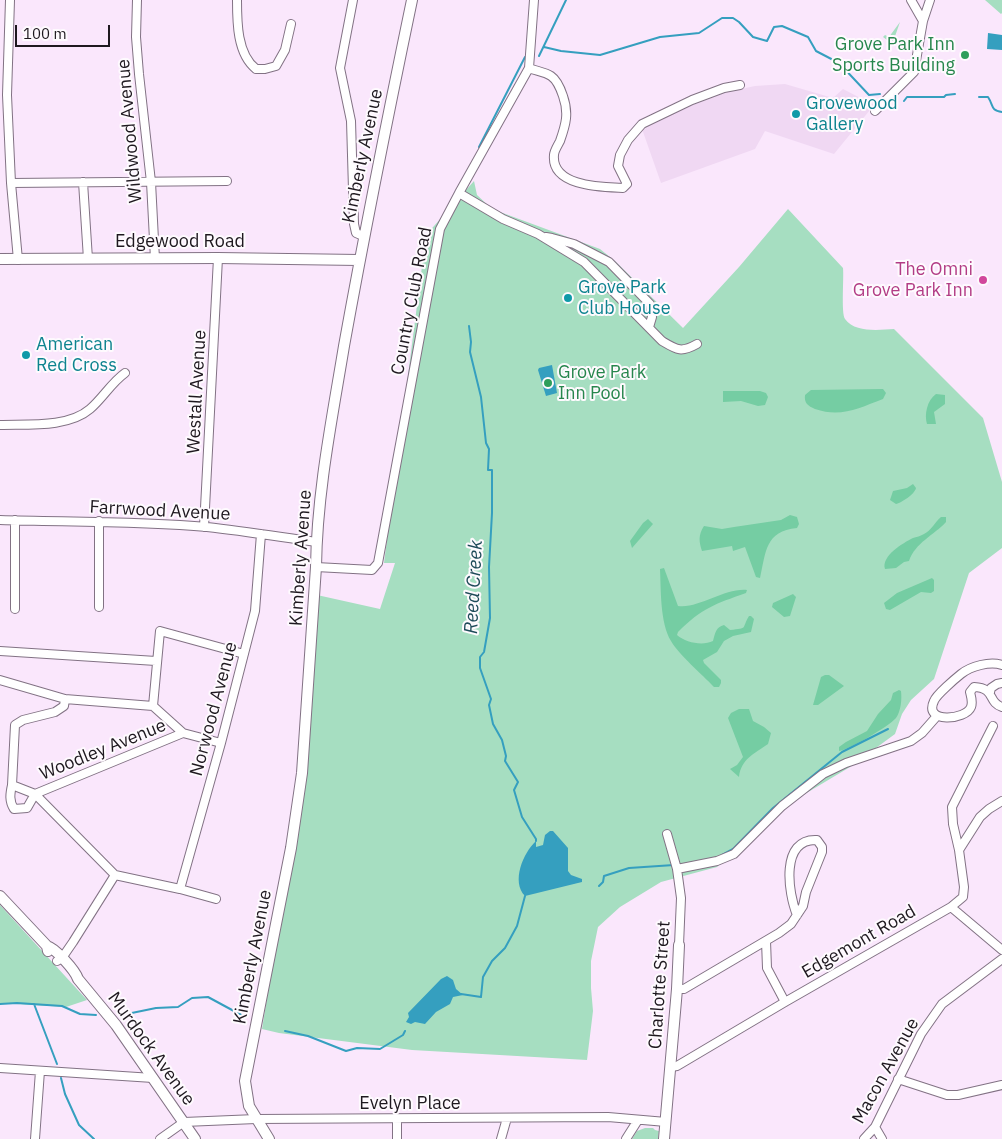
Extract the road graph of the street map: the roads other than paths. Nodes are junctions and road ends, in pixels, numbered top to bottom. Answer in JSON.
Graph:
{"nodes":[{"id":1,"x":10,"y":0,"type":"edge"},
{"id":2,"x":137,"y":0,"type":"edge"},
{"id":3,"x":237,"y":0,"type":"edge"},
{"id":4,"x":353,"y":0,"type":"edge"},
{"id":5,"x":412,"y":0,"type":"edge"},
{"id":6,"x":534,"y":0,"type":"edge"},
{"id":7,"x":911,"y":0,"type":"edge"},
{"id":8,"x":930,"y":0,"type":"edge"},
{"id":9,"x":923,"y":21,"type":"junction"},
{"id":10,"x":292,"y":24,"type":"dead end"},
{"id":11,"x":529,"y":68,"type":"junction"},
{"id":12,"x":740,"y":85,"type":"dead end"},
{"id":13,"x":875,"y":111,"type":"dead end"},
{"id":14,"x":227,"y":181,"type":"dead end"},
{"id":15,"x":83,"y":182,"type":"junction"},
{"id":16,"x":151,"y":182,"type":"junction"},
{"id":17,"x":11,"y":184,"type":"junction"},
{"id":18,"x":458,"y":193,"type":"junction"},
{"id":19,"x":364,"y":236,"type":"junction"},
{"id":20,"x":544,"y":238,"type":"junction"},
{"id":21,"x":218,"y":258,"type":"junction"},
{"id":22,"x":0,"y":259,"type":"edge"},
{"id":23,"x":88,"y":259,"type":"junction"},
{"id":24,"x":155,"y":259,"type":"junction"},
{"id":25,"x":18,"y":260,"type":"junction"},
{"id":26,"x":359,"y":260,"type":"junction"},
{"id":27,"x":649,"y":327,"type":"junction"},
{"id":28,"x":696,"y":344,"type":"dead end"},
{"id":29,"x":125,"y":373,"type":"dead end"},
{"id":30,"x":0,"y":425,"type":"edge"},
{"id":31,"x":0,"y":520,"type":"edge"},
{"id":32,"x":15,"y":520,"type":"junction"},
{"id":33,"x":99,"y":521,"type":"junction"},
{"id":34,"x":204,"y":527,"type":"junction"},
{"id":35,"x":260,"y":534,"type":"junction"},
{"id":36,"x":316,"y":542,"type":"junction"},
{"id":37,"x":316,"y":567,"type":"junction"},
{"id":38,"x":99,"y":607,"type":"dead end"},
{"id":39,"x":15,"y":609,"type":"dead end"},
{"id":40,"x":0,"y":651,"type":"edge"},
{"id":41,"x":244,"y":654,"type":"junction"},
{"id":42,"x":156,"y":661,"type":"junction"},
{"id":43,"x":1002,"y":666,"type":"edge"},
{"id":44,"x":0,"y":680,"type":"edge"},
{"id":45,"x":1002,"y":683,"type":"edge"},
{"id":46,"x":990,"y":692,"type":"junction"},
{"id":47,"x":65,"y":699,"type":"junction"},
{"id":48,"x":153,"y":706,"type":"junction"},
{"id":49,"x":1002,"y":707,"type":"edge"},
{"id":50,"x":937,"y":716,"type":"junction"},
{"id":51,"x":994,"y":726,"type":"dead end"},
{"id":52,"x":183,"y":733,"type":"junction"},
{"id":53,"x":221,"y":743,"type":"junction"},
{"id":54,"x":12,"y":785,"type":"junction"},
{"id":55,"x":35,"y":794,"type":"junction"},
{"id":56,"x":1002,"y":801,"type":"edge"},
{"id":57,"x":667,"y":834,"type":"dead end"},
{"id":58,"x":959,"y":850,"type":"junction"},
{"id":59,"x":677,"y":870,"type":"junction"},
{"id":60,"x":115,"y":875,"type":"junction"},
{"id":61,"x":180,"y":889,"type":"junction"},
{"id":62,"x":0,"y":896,"type":"edge"},
{"id":63,"x":216,"y":899,"type":"dead end"},
{"id":64,"x":951,"y":907,"type":"junction"},
{"id":65,"x":798,"y":915,"type":"junction"},
{"id":66,"x":766,"y":941,"type":"junction"},
{"id":67,"x":679,"y":945,"type":"joint"},
{"id":68,"x":1002,"y":950,"type":"edge"},
{"id":69,"x":1002,"y":959,"type":"edge"},
{"id":70,"x":60,"y":960,"type":"junction"},
{"id":71,"x":677,"y":989,"type":"junction"},
{"id":72,"x":785,"y":1002,"type":"junction"},
{"id":73,"x":671,"y":1067,"type":"junction"},
{"id":74,"x":0,"y":1068,"type":"edge"},
{"id":75,"x":40,"y":1070,"type":"junction"},
{"id":76,"x":153,"y":1078,"type":"junction"},
{"id":77,"x":898,"y":1078,"type":"junction"},
{"id":78,"x":1002,"y":1085,"type":"edge"},
{"id":79,"x":507,"y":1118,"type":"junction"},
{"id":80,"x":256,"y":1119,"type":"junction"},
{"id":81,"x":397,"y":1119,"type":"junction"},
{"id":82,"x":638,"y":1120,"type":"junction"},
{"id":83,"x":184,"y":1122,"type":"junction"},
{"id":84,"x":666,"y":1122,"type":"junction"},
{"id":85,"x":875,"y":1127,"type":"junction"},
{"id":86,"x":35,"y":1139,"type":"edge"},
{"id":87,"x":160,"y":1139,"type":"edge"},
{"id":88,"x":196,"y":1139,"type":"edge"},
{"id":89,"x":269,"y":1139,"type":"edge"},
{"id":90,"x":397,"y":1139,"type":"edge"},
{"id":91,"x":501,"y":1139,"type":"edge"},
{"id":92,"x":626,"y":1139,"type":"edge"},
{"id":93,"x":664,"y":1139,"type":"edge"},
{"id":94,"x":864,"y":1139,"type":"edge"},
{"id":95,"x":882,"y":1139,"type":"edge"}],
"edges":[{"from":1,"to":17,"type":"street"},
{"from":2,"to":16,"type":"street","name":"Wildwood Avenue"},
{"from":3,"to":10,"type":"street"},
{"from":4,"to":19,"type":"street"},
{"from":5,"to":19,"type":"street","name":"Kimberly Avenue"},
{"from":6,"to":11,"type":"street","name":"Country Club Road"},
{"from":7,"to":9,"type":"street"},
{"from":8,"to":9,"type":"street"},
{"from":9,"to":13,"type":"street"},
{"from":11,"to":12,"type":"street"},
{"from":11,"to":18,"type":"street","name":"Country Club Road"},
{"from":14,"to":16,"type":"street"},
{"from":15,"to":16,"type":"street"},
{"from":15,"to":17,"type":"street"},
{"from":15,"to":23,"type":"street"},
{"from":16,"to":24,"type":"street","name":"Wildwood Avenue"},
{"from":17,"to":25,"type":"street"},
{"from":18,"to":20,"type":"street"},
{"from":18,"to":37,"type":"street","name":"Country Club Road"},
{"from":19,"to":26,"type":"street","name":"Kimberly Avenue"},
{"from":20,"to":27,"type":"street"},
{"from":20,"to":27,"type":"street"},
{"from":21,"to":24,"type":"street","name":"Edgewood Road"},
{"from":21,"to":26,"type":"street","name":"Edgewood Road"},
{"from":21,"to":34,"type":"street","name":"Westall Avenue"},
{"from":22,"to":25,"type":"street","name":"Edgewood Road"},
{"from":23,"to":24,"type":"street","name":"Edgewood Road"},
{"from":23,"to":25,"type":"street","name":"Edgewood Road"},
{"from":26,"to":36,"type":"street","name":"Kimberly Avenue"},
{"from":27,"to":28,"type":"street"},
{"from":29,"to":30,"type":"street"},
{"from":31,"to":32,"type":"street","name":"Farrwood Avenue"},
{"from":32,"to":33,"type":"street","name":"Farrwood Avenue"},
{"from":32,"to":39,"type":"street"},
{"from":33,"to":34,"type":"street","name":"Farrwood Avenue"},
{"from":33,"to":38,"type":"street"},
{"from":34,"to":35,"type":"street","name":"Farrwood Avenue"},
{"from":35,"to":36,"type":"street","name":"Farrwood Avenue"},
{"from":35,"to":41,"type":"street","name":"Norwood Avenue"},
{"from":36,"to":37,"type":"street","name":"Kimberly Avenue"},
{"from":37,"to":80,"type":"street","name":"Kimberly Avenue"},
{"from":40,"to":42,"type":"street"},
{"from":41,"to":42,"type":"street"},
{"from":41,"to":53,"type":"street","name":"Norwood Avenue"},
{"from":42,"to":48,"type":"street"},
{"from":43,"to":50,"type":"street"},
{"from":44,"to":47,"type":"street"},
{"from":45,"to":46,"type":"street"},
{"from":46,"to":49,"type":"street"},
{"from":46,"to":50,"type":"street"},
{"from":47,"to":48,"type":"street"},
{"from":47,"to":54,"type":"street"},
{"from":48,"to":52,"type":"street"},
{"from":50,"to":59,"type":"street"},
{"from":51,"to":58,"type":"street","name":"Edgemont Road"},
{"from":52,"to":53,"type":"street"},
{"from":52,"to":55,"type":"street","name":"Woodley Avenue"},
{"from":53,"to":61,"type":"street","name":"Norwood Avenue"},
{"from":54,"to":55,"type":"street"},
{"from":54,"to":55,"type":"street","name":"Woodley Avenue"},
{"from":55,"to":60,"type":"street"},
{"from":56,"to":58,"type":"street"},
{"from":57,"to":59,"type":"street","name":"Charlotte Street"},
{"from":58,"to":64,"type":"street","name":"Edgemont Road"},
{"from":59,"to":67,"type":"street","name":"Charlotte Street"},
{"from":60,"to":61,"type":"street"},
{"from":60,"to":70,"type":"street"},
{"from":61,"to":63,"type":"street"},
{"from":62,"to":70,"type":"street","name":"Murdock Avenue"},
{"from":64,"to":68,"type":"street"},
{"from":64,"to":72,"type":"street","name":"Edgemont Road"},
{"from":65,"to":65,"type":"street"},
{"from":65,"to":66,"type":"street"},
{"from":66,"to":71,"type":"street"},
{"from":66,"to":72,"type":"street"},
{"from":67,"to":71,"type":"street","name":"Charlotte Street"},
{"from":69,"to":77,"type":"street","name":"Macon Avenue"},
{"from":70,"to":76,"type":"street","name":"Murdock Avenue"},
{"from":71,"to":73,"type":"street","name":"Charlotte Street"},
{"from":72,"to":73,"type":"street","name":"Edgemont Road"},
{"from":73,"to":84,"type":"street","name":"Charlotte Street"},
{"from":74,"to":75,"type":"street"},
{"from":75,"to":76,"type":"street"},
{"from":75,"to":86,"type":"street"},
{"from":76,"to":83,"type":"street","name":"Murdock Avenue"},
{"from":77,"to":78,"type":"street"},
{"from":77,"to":85,"type":"street","name":"Macon Avenue"},
{"from":79,"to":81,"type":"street","name":"Evelyn Place"},
{"from":79,"to":82,"type":"street","name":"Evelyn Place"},
{"from":79,"to":91,"type":"street"},
{"from":80,"to":81,"type":"street","name":"Evelyn Place"},
{"from":80,"to":83,"type":"street","name":"Evelyn Place"},
{"from":80,"to":89,"type":"street","name":"Kimberly Avenue"},
{"from":81,"to":90,"type":"street"},
{"from":82,"to":84,"type":"street","name":"Evelyn Place"},
{"from":82,"to":92,"type":"street"},
{"from":83,"to":87,"type":"street"},
{"from":83,"to":88,"type":"street","name":"Murdock Avenue"},
{"from":84,"to":93,"type":"street","name":"Charlotte Street"},
{"from":85,"to":94,"type":"street","name":"Macon Avenue"},
{"from":85,"to":95,"type":"street"}]}
